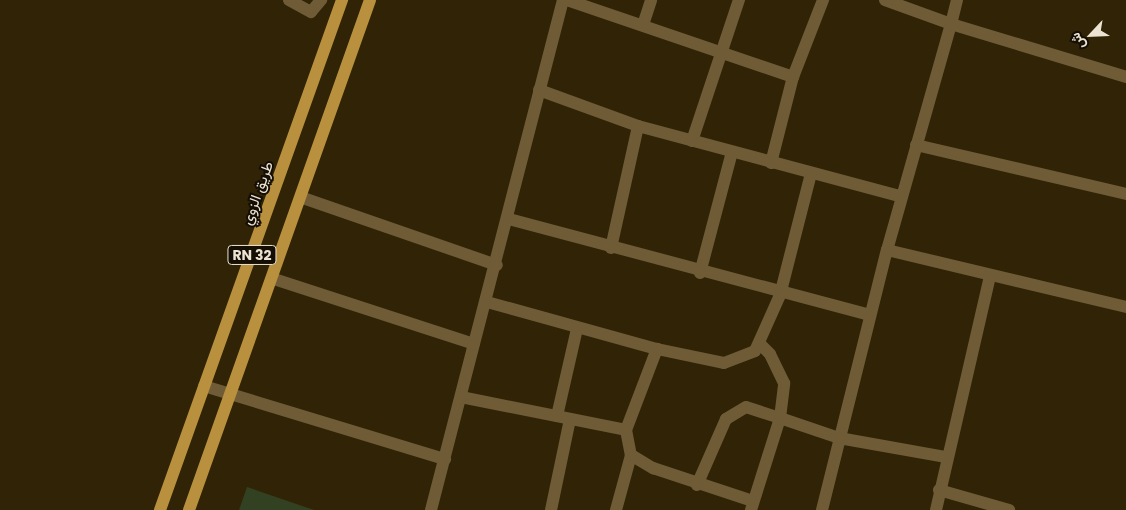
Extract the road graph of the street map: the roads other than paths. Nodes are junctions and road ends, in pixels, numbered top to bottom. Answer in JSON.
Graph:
{"nodes":[{"id":1,"x":288,"y":0,"type":"edge"},
{"id":2,"x":321,"y":0,"type":"edge"},
{"id":3,"x":342,"y":0,"type":"edge"},
{"id":4,"x":370,"y":0,"type":"edge"},
{"id":5,"x":563,"y":0,"type":"edge"},
{"id":6,"x":567,"y":0,"type":"edge"},
{"id":7,"x":651,"y":0,"type":"edge"},
{"id":8,"x":739,"y":0,"type":"edge"},
{"id":9,"x":823,"y":0,"type":"edge"},
{"id":10,"x":885,"y":0,"type":"edge"},
{"id":11,"x":958,"y":0,"type":"edge"},
{"id":12,"x":951,"y":24,"type":"junction"},
{"id":13,"x":643,"y":25,"type":"junction"},
{"id":14,"x":722,"y":52,"type":"junction"},
{"id":15,"x":793,"y":77,"type":"junction"},
{"id":16,"x":1126,"y":77,"type":"edge"},
{"id":17,"x":539,"y":90,"type":"junction"},
{"id":18,"x":638,"y":126,"type":"junction"},
{"id":19,"x":692,"y":141,"type":"junction"},
{"id":20,"x":916,"y":145,"type":"junction"},
{"id":21,"x":732,"y":152,"type":"junction"},
{"id":22,"x":771,"y":163,"type":"junction"},
{"id":23,"x":812,"y":173,"type":"junction"},
{"id":24,"x":1126,"y":194,"type":"edge"},
{"id":25,"x":899,"y":196,"type":"junction"},
{"id":26,"x":303,"y":198,"type":"junction"},
{"id":27,"x":509,"y":219,"type":"junction"},
{"id":28,"x":611,"y":248,"type":"junction"},
{"id":29,"x":887,"y":250,"type":"junction"},
{"id":30,"x":497,"y":265,"type":"junction"},
{"id":31,"x":700,"y":272,"type":"junction"},
{"id":32,"x":990,"y":276,"type":"junction"},
{"id":33,"x":274,"y":279,"type":"junction"},
{"id":34,"x":780,"y":295,"type":"junction"},
{"id":35,"x":486,"y":302,"type":"junction"},
{"id":36,"x":1126,"y":307,"type":"edge"},
{"id":37,"x":868,"y":316,"type":"junction"},
{"id":38,"x":577,"y":329,"type":"junction"},
{"id":39,"x":474,"y":344,"type":"junction"},
{"id":40,"x":761,"y":345,"type":"junction"},
{"id":41,"x":657,"y":349,"type":"junction"},
{"id":42,"x":204,"y":386,"type":"junction"},
{"id":43,"x":230,"y":395,"type":"junction"},
{"id":44,"x":461,"y":397,"type":"junction"},
{"id":45,"x":556,"y":416,"type":"junction"},
{"id":46,"x":780,"y":418,"type":"junction"},
{"id":47,"x":570,"y":419,"type":"junction"},
{"id":48,"x":626,"y":430,"type":"junction"},
{"id":49,"x":839,"y":438,"type":"junction"},
{"id":50,"x":631,"y":456,"type":"junction"},
{"id":51,"x":946,"y":457,"type":"junction"},
{"id":52,"x":445,"y":459,"type":"junction"},
{"id":53,"x":698,"y":485,"type":"junction"},
{"id":54,"x":939,"y":490,"type":"junction"},
{"id":55,"x":752,"y":506,"type":"edge"},
{"id":56,"x":160,"y":510,"type":"edge"},
{"id":57,"x":189,"y":510,"type":"edge"},
{"id":58,"x":430,"y":510,"type":"edge"},
{"id":59,"x":551,"y":510,"type":"edge"},
{"id":60,"x":616,"y":510,"type":"edge"},
{"id":61,"x":822,"y":510,"type":"edge"},
{"id":62,"x":936,"y":510,"type":"edge"},
{"id":63,"x":1009,"y":510,"type":"edge"}],
"edges":[{"from":1,"to":2,"type":"street"},
{"from":3,"to":42,"type":"main road","name":"طريق الزوي","number":"RN 32"},
{"from":4,"to":26,"type":"main road","number":"RN 32"},
{"from":5,"to":17,"type":"street"},
{"from":6,"to":13,"type":"street"},
{"from":7,"to":13,"type":"street"},
{"from":8,"to":14,"type":"street"},
{"from":9,"to":15,"type":"street"},
{"from":10,"to":12,"type":"street"},
{"from":11,"to":12,"type":"street"},
{"from":12,"to":16,"type":"street"},
{"from":12,"to":20,"type":"street"},
{"from":13,"to":14,"type":"street"},
{"from":14,"to":15,"type":"street"},
{"from":14,"to":19,"type":"street"},
{"from":15,"to":22,"type":"street"},
{"from":17,"to":18,"type":"street"},
{"from":17,"to":27,"type":"street"},
{"from":18,"to":19,"type":"street"},
{"from":18,"to":28,"type":"street"},
{"from":19,"to":21,"type":"street"},
{"from":20,"to":24,"type":"street"},
{"from":20,"to":25,"type":"street"},
{"from":21,"to":22,"type":"street"},
{"from":21,"to":31,"type":"street"},
{"from":22,"to":23,"type":"street"},
{"from":23,"to":25,"type":"street"},
{"from":23,"to":34,"type":"street"},
{"from":25,"to":29,"type":"street"},
{"from":26,"to":30,"type":"street"},
{"from":26,"to":33,"type":"main road","number":"RN 32"},
{"from":27,"to":28,"type":"street"},
{"from":27,"to":30,"type":"street"},
{"from":28,"to":31,"type":"street"},
{"from":29,"to":32,"type":"street"},
{"from":29,"to":37,"type":"street"},
{"from":30,"to":35,"type":"street"},
{"from":31,"to":34,"type":"street"},
{"from":32,"to":36,"type":"street"},
{"from":32,"to":51,"type":"street"},
{"from":33,"to":39,"type":"street"},
{"from":33,"to":43,"type":"main road","number":"RN 32"},
{"from":34,"to":37,"type":"street"},
{"from":34,"to":40,"type":"street"},
{"from":35,"to":38,"type":"street"},
{"from":35,"to":39,"type":"street"},
{"from":37,"to":49,"type":"street"},
{"from":38,"to":41,"type":"street"},
{"from":38,"to":45,"type":"street"},
{"from":39,"to":44,"type":"street"},
{"from":40,"to":41,"type":"street"},
{"from":40,"to":46,"type":"street"},
{"from":41,"to":48,"type":"street"},
{"from":42,"to":43,"type":"street"},
{"from":42,"to":56,"type":"main road","name":"طريق الزوي","number":"RN 32"},
{"from":43,"to":52,"type":"street"},
{"from":43,"to":57,"type":"main road","number":"RN 32"},
{"from":44,"to":45,"type":"street"},
{"from":44,"to":52,"type":"street"},
{"from":45,"to":47,"type":"street"},
{"from":46,"to":49,"type":"street"},
{"from":46,"to":53,"type":"street"},
{"from":46,"to":55,"type":"street"},
{"from":47,"to":48,"type":"street"},
{"from":47,"to":59,"type":"street"},
{"from":48,"to":50,"type":"street"},
{"from":49,"to":51,"type":"street"},
{"from":49,"to":61,"type":"street"},
{"from":50,"to":53,"type":"street"},
{"from":50,"to":60,"type":"street"},
{"from":51,"to":54,"type":"street"},
{"from":52,"to":58,"type":"street"},
{"from":53,"to":55,"type":"street"},
{"from":54,"to":62,"type":"street"},
{"from":54,"to":63,"type":"street"}]}
